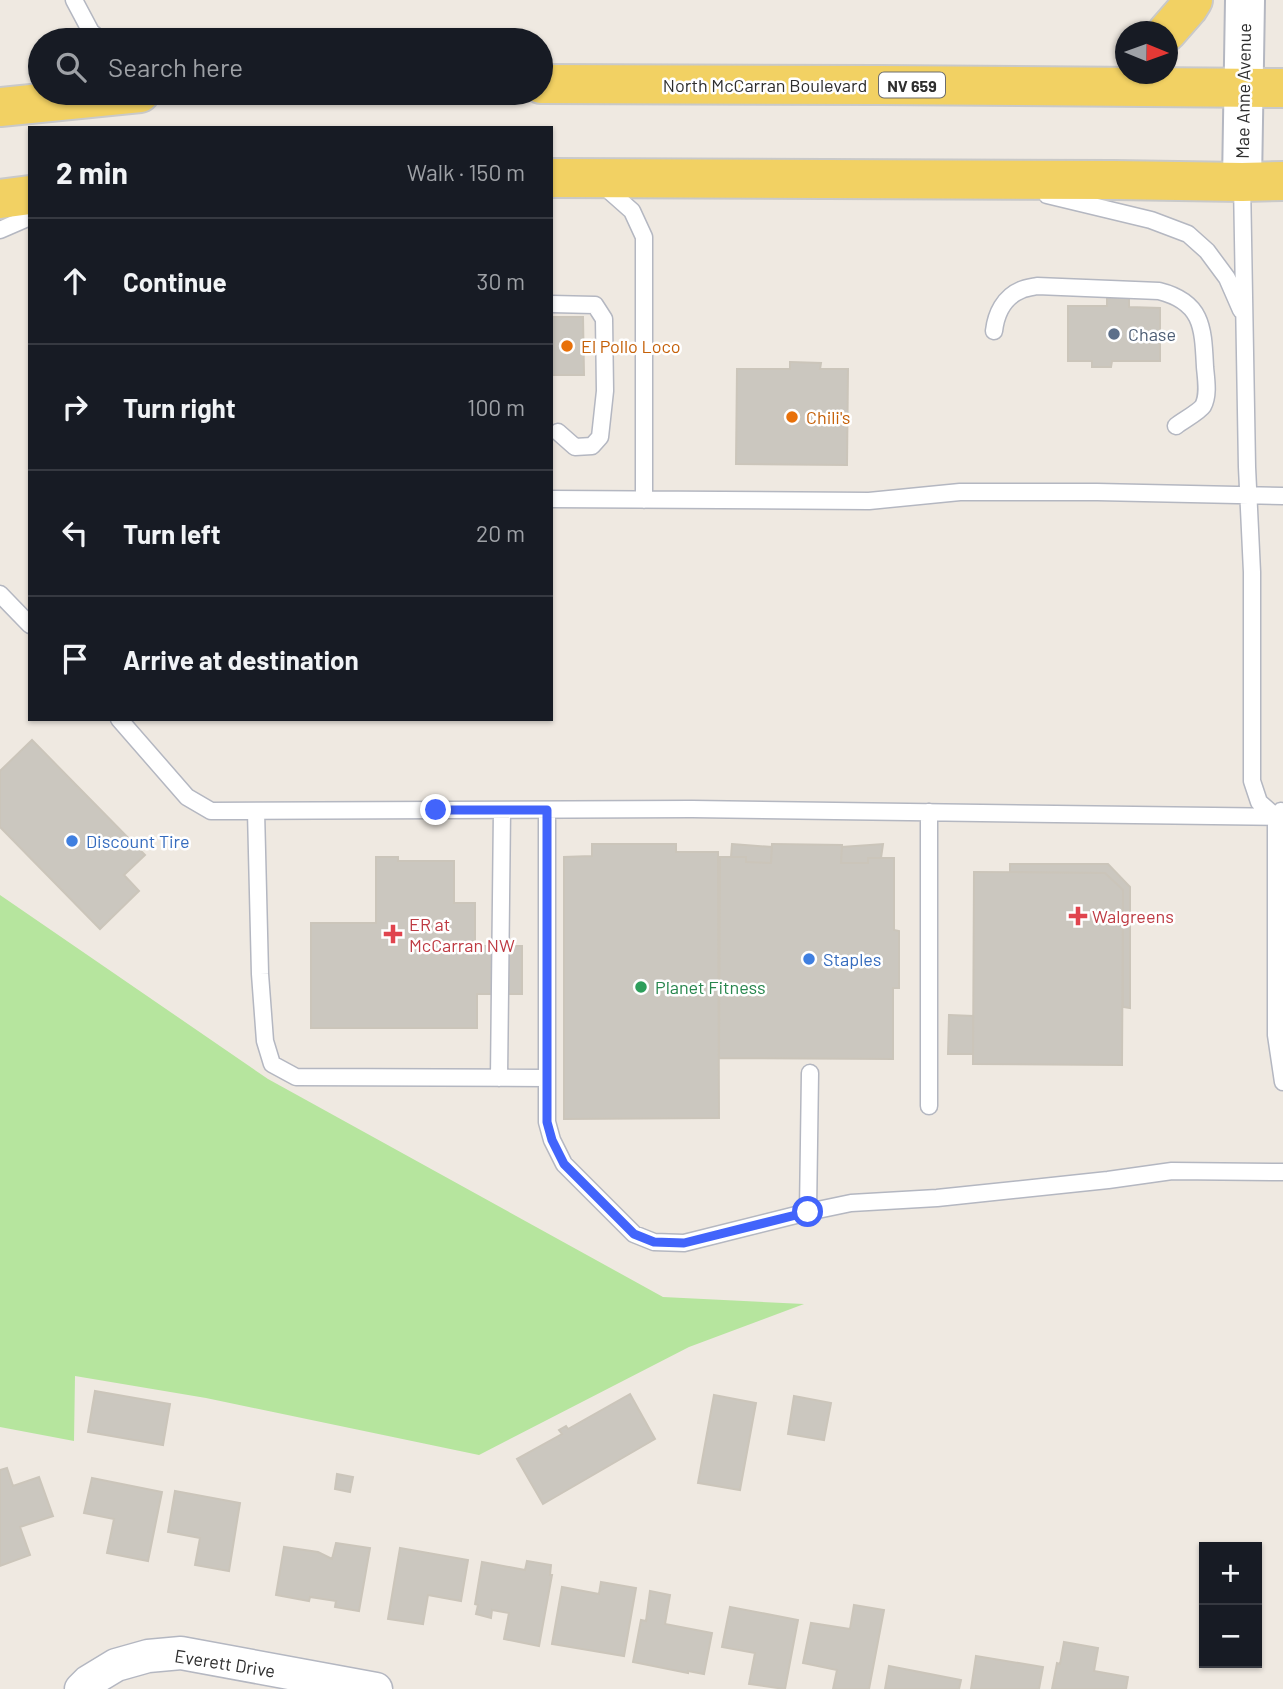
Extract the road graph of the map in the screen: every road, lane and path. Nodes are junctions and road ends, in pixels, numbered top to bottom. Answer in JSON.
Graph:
{"nodes":[{"id":1,"x":74,"y":0,"type":"edge"},
{"id":2,"x":1193,"y":0,"type":"edge"},
{"id":3,"x":1245,"y":0,"type":"edge"},
{"id":4,"x":1177,"y":21,"type":"edge"},
{"id":5,"x":89,"y":28,"type":"edge"},
{"id":6,"x":1115,"y":62,"type":"edge"},
{"id":7,"x":553,"y":85,"type":"edge"},
{"id":8,"x":981,"y":86,"type":"junction"},
{"id":9,"x":1283,"y":88,"type":"edge"},
{"id":10,"x":1244,"y":89,"type":"junction"},
{"id":11,"x":28,"y":104,"type":"edge"},
{"id":12,"x":0,"y":107,"type":"edge"},
{"id":13,"x":565,"y":178,"type":"edge"},
{"id":14,"x":973,"y":180,"type":"junction"},
{"id":15,"x":1283,"y":181,"type":"edge"},
{"id":16,"x":1242,"y":182,"type":"junction"},
{"id":17,"x":28,"y":195,"type":"edge"},
{"id":18,"x":0,"y":199,"type":"edge"},
{"id":19,"x":28,"y":218,"type":"edge"},
{"id":20,"x":0,"y":230,"type":"edge"},
{"id":21,"x":553,"y":304,"type":"edge"},
{"id":22,"x":1244,"y":319,"type":"junction"},
{"id":23,"x":994,"y":331,"type":"dead end"},
{"id":24,"x":1176,"y":426,"type":"dead end"},
{"id":25,"x":558,"y":432,"type":"dead end"},
{"id":26,"x":1248,"y":496,"type":"junction"},
{"id":27,"x":1283,"y":496,"type":"edge"},
{"id":28,"x":553,"y":499,"type":"edge"},
{"id":29,"x":644,"y":499,"type":"junction"},
{"id":30,"x":0,"y":594,"type":"edge"},
{"id":31,"x":28,"y":623,"type":"edge"},
{"id":32,"x":121,"y":721,"type":"edge"},
{"id":33,"x":502,"y":810,"type":"junction"},
{"id":34,"x":547,"y":810,"type":"junction"},
{"id":35,"x":256,"y":811,"type":"junction"},
{"id":36,"x":929,"y":812,"type":"junction"},
{"id":37,"x":1281,"y":814,"type":"edge"},
{"id":38,"x":810,"y":1073,"type":"dead end"},
{"id":39,"x":499,"y":1078,"type":"junction"},
{"id":40,"x":547,"y":1078,"type":"junction"},
{"id":41,"x":1283,"y":1082,"type":"edge"},
{"id":42,"x":929,"y":1106,"type":"dead end"},
{"id":43,"x":1283,"y":1172,"type":"edge"},
{"id":44,"x":808,"y":1212,"type":"junction"},
{"id":45,"x":80,"y":1689,"type":"edge"},
{"id":46,"x":376,"y":1689,"type":"edge"}],
"edges":[{"from":1,"to":5,"type":"lane"},
{"from":2,"to":4,"type":"main road"},
{"from":3,"to":10,"type":"main road","name":"Mae Anne Avenue"},
{"from":6,"to":8,"type":"main road"},
{"from":7,"to":8,"type":"main road","name":"North McCarran Boulevard","number":"NV 659"},
{"from":8,"to":10,"type":"main road","name":"North McCarran Boulevard","number":"NV 659"},
{"from":9,"to":10,"type":"main road","name":"North McCarran Boulevard","number":"NV 659"},
{"from":10,"to":16,"type":"main road","name":"Mae Anne Avenue"},
{"from":11,"to":12,"type":"main road"},
{"from":13,"to":14,"type":"main road"},
{"from":13,"to":29,"type":"lane"},
{"from":14,"to":16,"type":"main road"},
{"from":14,"to":22,"type":"lane"},
{"from":15,"to":16,"type":"main road"},
{"from":16,"to":22,"type":"lane"},
{"from":17,"to":18,"type":"main road"},
{"from":19,"to":20,"type":"lane"},
{"from":21,"to":25,"type":"lane"},
{"from":22,"to":26,"type":"lane"},
{"from":23,"to":24,"type":"lane"},
{"from":26,"to":27,"type":"lane"},
{"from":26,"to":29,"type":"lane"},
{"from":26,"to":37,"type":"lane"},
{"from":28,"to":29,"type":"lane"},
{"from":30,"to":31,"type":"lane"},
{"from":32,"to":35,"type":"lane"},
{"from":33,"to":34,"type":"lane"},
{"from":33,"to":35,"type":"lane"},
{"from":33,"to":39,"type":"lane"},
{"from":34,"to":36,"type":"lane"},
{"from":34,"to":40,"type":"lane"},
{"from":35,"to":39,"type":"lane"},
{"from":36,"to":37,"type":"lane"},
{"from":36,"to":42,"type":"lane"},
{"from":37,"to":41,"type":"lane"},
{"from":38,"to":44,"type":"lane"},
{"from":39,"to":40,"type":"lane"},
{"from":40,"to":44,"type":"lane"},
{"from":43,"to":44,"type":"lane"},
{"from":45,"to":46,"type":"street","name":"Everett Drive"}]}
